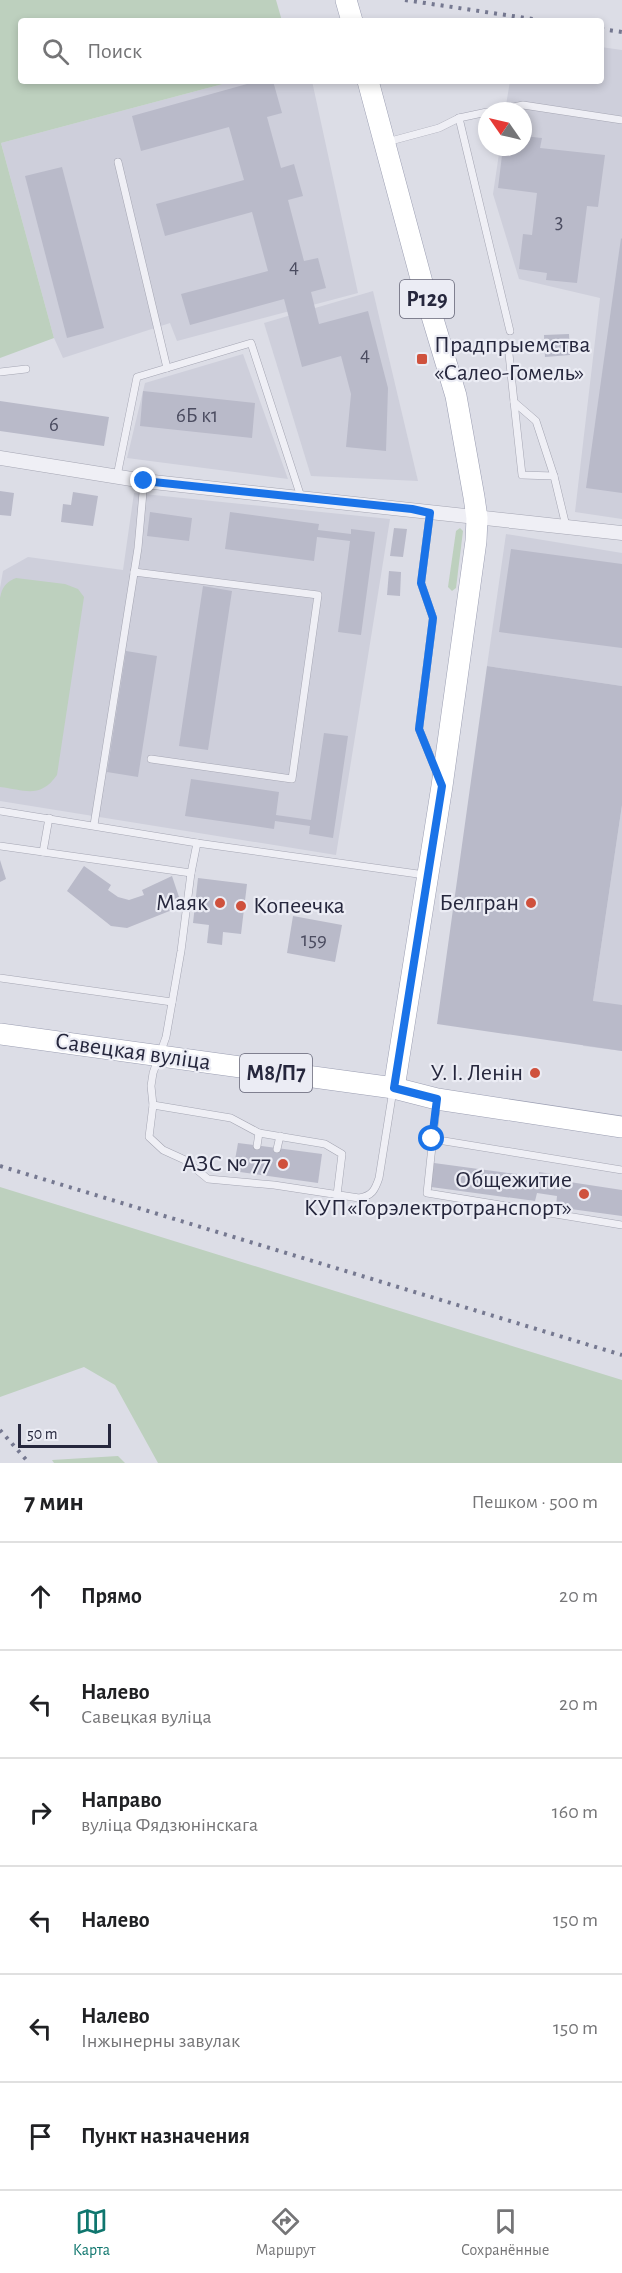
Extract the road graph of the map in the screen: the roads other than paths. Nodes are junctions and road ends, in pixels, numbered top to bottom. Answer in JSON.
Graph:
{"nodes":[{"id":1,"x":346,"y":0,"type":"edge"},
{"id":2,"x":351,"y":18,"type":"edge"},
{"id":3,"x":369,"y":84,"type":"edge"},
{"id":4,"x":532,"y":106,"type":"edge"},
{"id":5,"x":478,"y":114,"type":"edge"},
{"id":6,"x":459,"y":118,"type":"junction"},
{"id":7,"x":622,"y":120,"type":"edge"},
{"id":8,"x":385,"y":143,"type":"junction"},
{"id":9,"x":118,"y":162,"type":"dead end"},
{"id":10,"x":510,"y":331,"type":"dead end"},
{"id":11,"x":508,"y":354,"type":"dead end"},
{"id":12,"x":166,"y":368,"type":"junction"},
{"id":13,"x":26,"y":369,"type":"dead end"},
{"id":14,"x":0,"y":372,"type":"edge"},
{"id":15,"x":514,"y":402,"type":"junction"},
{"id":16,"x":0,"y":458,"type":"edge"},
{"id":17,"x":117,"y":476,"type":"junction"},
{"id":18,"x":554,"y":476,"type":"junction"},
{"id":19,"x":144,"y":481,"type":"junction"},
{"id":20,"x":302,"y":497,"type":"junction"},
{"id":21,"x":430,"y":513,"type":"junction"},
{"id":22,"x":477,"y":518,"type":"junction"},
{"id":23,"x":566,"y":526,"type":"junction"},
{"id":24,"x":622,"y":533,"type":"edge"},
{"id":25,"x":134,"y":572,"type":"junction"},
{"id":26,"x":151,"y":759,"type":"dead end"},
{"id":27,"x":442,"y":786,"type":"junction"},
{"id":28,"x":0,"y":811,"type":"edge"},
{"id":29,"x":49,"y":818,"type":"junction"},
{"id":30,"x":94,"y":825,"type":"junction"},
{"id":31,"x":197,"y":843,"type":"junction"},
{"id":32,"x":0,"y":846,"type":"edge"},
{"id":33,"x":43,"y":852,"type":"junction"},
{"id":34,"x":191,"y":873,"type":"junction"},
{"id":35,"x":428,"y":875,"type":"junction"},
{"id":36,"x":0,"y":978,"type":"edge"},
{"id":37,"x":172,"y":1002,"type":"junction"},
{"id":38,"x":0,"y":1034,"type":"edge"},
{"id":39,"x":159,"y":1056,"type":"junction"},
{"id":40,"x":394,"y":1088,"type":"junction"},
{"id":41,"x":437,"y":1099,"type":"junction"},
{"id":42,"x":153,"y":1105,"type":"junction"},
{"id":43,"x":622,"y":1127,"type":"edge"},
{"id":44,"x":259,"y":1133,"type":"junction"},
{"id":45,"x":280,"y":1136,"type":"junction"},
{"id":46,"x":432,"y":1139,"type":"junction"},
{"id":47,"x":257,"y":1146,"type":"dead end"},
{"id":48,"x":277,"y":1149,"type":"dead end"},
{"id":49,"x":622,"y":1170,"type":"edge"},
{"id":50,"x":254,"y":1174,"type":"dead end"},
{"id":51,"x":251,"y":1183,"type":"junction"},
{"id":52,"x":337,"y":1195,"type":"junction"},
{"id":53,"x":622,"y":1225,"type":"edge"}],
"edges":[{"from":1,"to":2,"type":"main road"},
{"from":3,"to":8,"type":"main road","number":"Р129"},
{"from":4,"to":7,"type":"lane"},
{"from":5,"to":6,"type":"lane"},
{"from":6,"to":8,"type":"lane"},
{"from":6,"to":10,"type":"lane"},
{"from":8,"to":22,"type":"main road","number":"Р129"},
{"from":9,"to":12,"type":"lane"},
{"from":11,"to":15,"type":"lane"},
{"from":12,"to":17,"type":"lane"},
{"from":12,"to":20,"type":"lane"},
{"from":13,"to":14,"type":"lane"},
{"from":15,"to":18,"type":"lane"},
{"from":15,"to":18,"type":"lane"},
{"from":16,"to":17,"type":"street"},
{"from":17,"to":19,"type":"street"},
{"from":18,"to":23,"type":"lane"},
{"from":19,"to":20,"type":"street"},
{"from":19,"to":25,"type":"lane"},
{"from":20,"to":21,"type":"street"},
{"from":21,"to":22,"type":"street"},
{"from":21,"to":27,"type":"lane"},
{"from":22,"to":23,"type":"street"},
{"from":22,"to":27,"type":"main road","number":"Р129"},
{"from":23,"to":24,"type":"street"},
{"from":25,"to":26,"type":"lane"},
{"from":25,"to":30,"type":"lane"},
{"from":27,"to":35,"type":"main road","number":"Р129"},
{"from":28,"to":29,"type":"lane"},
{"from":29,"to":30,"type":"lane"},
{"from":29,"to":33,"type":"lane"},
{"from":30,"to":31,"type":"lane"},
{"from":31,"to":34,"type":"lane"},
{"from":31,"to":35,"type":"lane"},
{"from":32,"to":33,"type":"lane"},
{"from":33,"to":34,"type":"lane"},
{"from":34,"to":37,"type":"lane"},
{"from":35,"to":40,"type":"main road","number":"Р129"},
{"from":36,"to":37,"type":"lane"},
{"from":37,"to":39,"type":"lane"},
{"from":38,"to":39,"type":"main road","name":"Савецкая вуліца","number":"М8/П7"},
{"from":39,"to":40,"type":"main road","name":"Савецкая вуліца","number":"М8/П7"},
{"from":39,"to":42,"type":"lane"},
{"from":40,"to":41,"type":"main road","name":"Савецкая вуліца","number":"М8/П7"},
{"from":40,"to":52,"type":"lane"},
{"from":41,"to":43,"type":"main road","name":"Савецкая вуліца","number":"М8/П7"},
{"from":41,"to":46,"type":"lane"},
{"from":42,"to":44,"type":"lane"},
{"from":42,"to":51,"type":"lane"},
{"from":44,"to":45,"type":"lane"},
{"from":44,"to":47,"type":"lane"},
{"from":45,"to":48,"type":"lane"},
{"from":45,"to":52,"type":"lane"},
{"from":46,"to":49,"type":"lane"},
{"from":46,"to":53,"type":"lane"},
{"from":50,"to":51,"type":"lane"},
{"from":51,"to":52,"type":"lane"}]}
